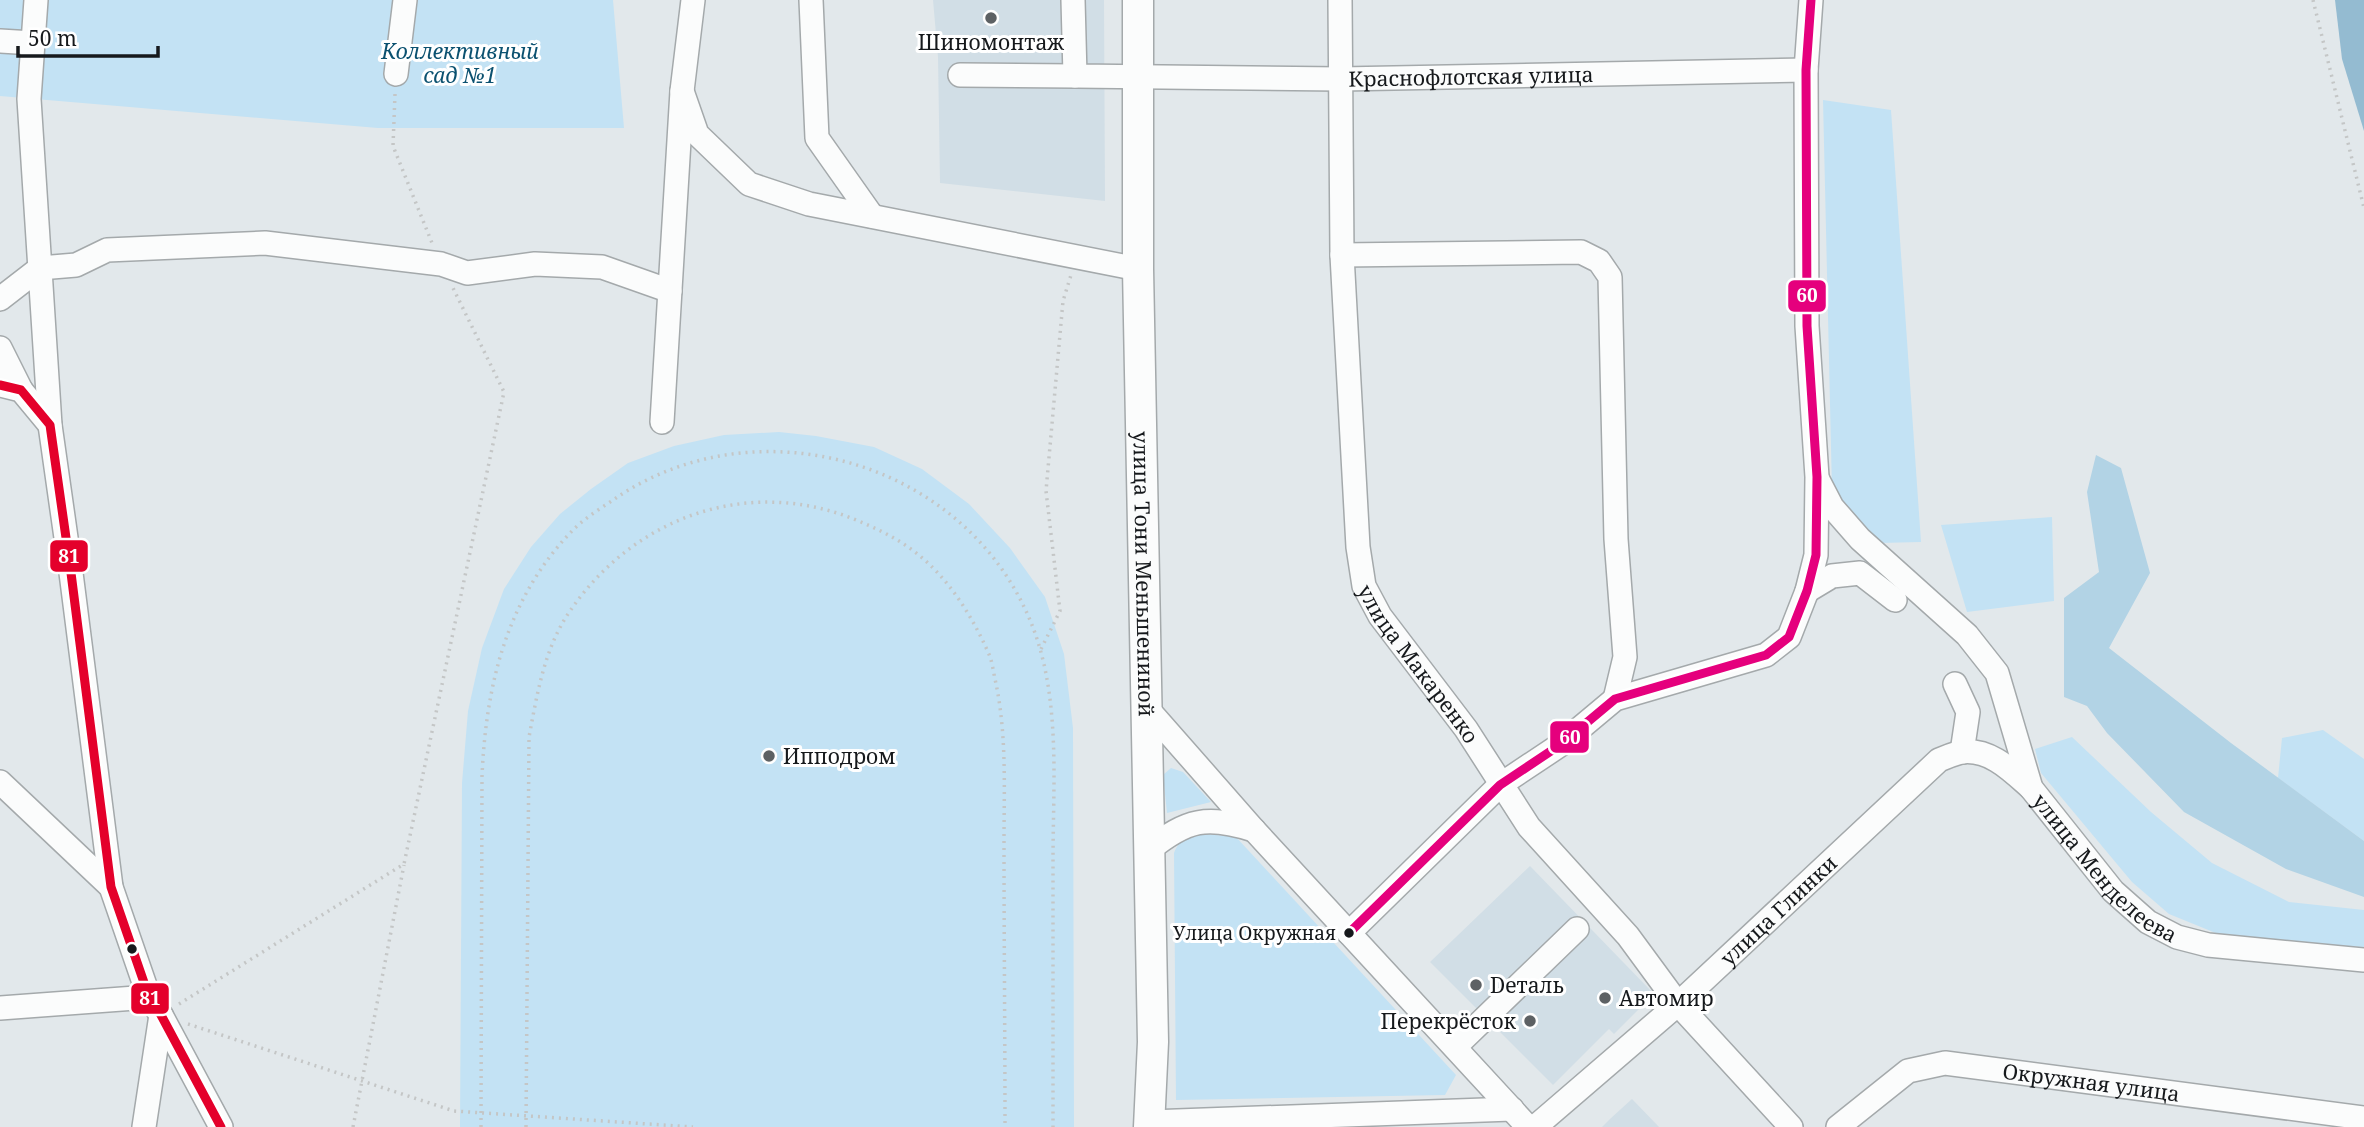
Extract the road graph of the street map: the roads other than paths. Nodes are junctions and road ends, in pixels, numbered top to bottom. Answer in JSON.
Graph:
{"nodes":[{"id":1,"x":36,"y":0,"type":"edge"},
{"id":2,"x":405,"y":0,"type":"edge"},
{"id":3,"x":694,"y":0,"type":"edge"},
{"id":4,"x":811,"y":0,"type":"edge"},
{"id":5,"x":1073,"y":0,"type":"edge"},
{"id":6,"x":1138,"y":0,"type":"edge"},
{"id":7,"x":1340,"y":0,"type":"edge"},
{"id":8,"x":1811,"y":0,"type":"edge"},
{"id":9,"x":0,"y":41,"type":"edge"},
{"id":10,"x":33,"y":43,"type":"junction"},
{"id":11,"x":1806,"y":70,"type":"junction"},
{"id":12,"x":396,"y":74,"type":"road end"},
{"id":13,"x":960,"y":75,"type":"dead end"},
{"id":14,"x":1075,"y":76,"type":"junction"},
{"id":15,"x":1138,"y":76,"type":"junction"},
{"id":16,"x":1341,"y":79,"type":"junction"},
{"id":17,"x":682,"y":92,"type":"junction"},
{"id":18,"x":872,"y":216,"type":"junction"},
{"id":19,"x":1342,"y":255,"type":"junction"},
{"id":20,"x":40,"y":268,"type":"junction"},
{"id":21,"x":1138,"y":269,"type":"junction"},
{"id":22,"x":670,"y":291,"type":"junction"},
{"id":23,"x":0,"y":299,"type":"edge"},
{"id":24,"x":0,"y":348,"type":"edge"},
{"id":25,"x":11,"y":387,"type":"edge"},
{"id":26,"x":662,"y":422,"type":"dead end"},
{"id":27,"x":50,"y":425,"type":"junction"},
{"id":28,"x":1816,"y":477,"type":"junction"},
{"id":29,"x":1803,"y":600,"type":"junction"},
{"id":30,"x":1895,"y":600,"type":"dead end"},
{"id":31,"x":1955,"y":684,"type":"dead end"},
{"id":32,"x":1615,"y":699,"type":"junction"},
{"id":33,"x":1146,"y":707,"type":"junction"},
{"id":34,"x":1962,"y":752,"type":"junction"},
{"id":35,"x":0,"y":782,"type":"edge"},
{"id":36,"x":1500,"y":785,"type":"junction"},
{"id":37,"x":2031,"y":788,"type":"junction"},
{"id":38,"x":1254,"y":830,"type":"junction"},
{"id":39,"x":1149,"y":850,"type":"junction"},
{"id":40,"x":111,"y":887,"type":"junction"},
{"id":41,"x":1577,"y":929,"type":"dead end"},
{"id":42,"x":1349,"y":933,"type":"junction"},
{"id":43,"x":2364,"y":960,"type":"edge"},
{"id":44,"x":1678,"y":1004,"type":"junction"},
{"id":45,"x":155,"y":1006,"type":"junction"},
{"id":46,"x":0,"y":1008,"type":"edge"},
{"id":47,"x":1455,"y":1047,"type":"junction"},
{"id":48,"x":1511,"y":1109,"type":"junction"},
{"id":49,"x":2364,"y":1118,"type":"edge"},
{"id":50,"x":1379,"y":1120,"type":"edge"},
{"id":51,"x":1328,"y":1121,"type":"edge"},
{"id":52,"x":1243,"y":1123,"type":"edge"},
{"id":53,"x":1150,"y":1124,"type":"edge"},
{"id":54,"x":144,"y":1127,"type":"edge"},
{"id":55,"x":221,"y":1127,"type":"edge"},
{"id":56,"x":1528,"y":1127,"type":"edge"},
{"id":57,"x":1535,"y":1127,"type":"edge"},
{"id":58,"x":1791,"y":1127,"type":"edge"},
{"id":59,"x":1838,"y":1127,"type":"edge"}],
"edges":[{"from":1,"to":10,"type":"street"},
{"from":2,"to":12,"type":"street"},
{"from":3,"to":17,"type":"street"},
{"from":4,"to":18,"type":"street"},
{"from":5,"to":14,"type":"street"},
{"from":6,"to":15,"type":"main road","name":"улица Тони Меньшениной"},
{"from":7,"to":16,"type":"street","name":"улица Макаренко"},
{"from":8,"to":11,"type":"street","name":"улица Менделеева"},
{"from":9,"to":10,"type":"street"},
{"from":10,"to":20,"type":"street"},
{"from":11,"to":16,"type":"street","name":"Краснофлотская улица"},
{"from":11,"to":28,"type":"street","name":"улица Менделеева"},
{"from":13,"to":14,"type":"street","name":"Краснофлотская улица"},
{"from":14,"to":15,"type":"street","name":"Краснофлотская улица"},
{"from":15,"to":16,"type":"street","name":"Краснофлотская улица"},
{"from":15,"to":21,"type":"main road","name":"улица Тони Меньшениной"},
{"from":16,"to":19,"type":"street","name":"улица Макаренко"},
{"from":17,"to":18,"type":"street"},
{"from":17,"to":22,"type":"street"},
{"from":18,"to":21,"type":"street"},
{"from":19,"to":32,"type":"street"},
{"from":19,"to":36,"type":"street","name":"улица Макаренко"},
{"from":20,"to":22,"type":"street"},
{"from":20,"to":23,"type":"street"},
{"from":20,"to":27,"type":"street"},
{"from":21,"to":33,"type":"main road","name":"улица Тони Меньшениной"},
{"from":22,"to":26,"type":"street"},
{"from":24,"to":25,"type":"street"},
{"from":25,"to":27,"type":"street"},
{"from":27,"to":40,"type":"street"},
{"from":28,"to":29,"type":"street","name":"улица Менделеева"},
{"from":28,"to":37,"type":"street","name":"улица Менделеева"},
{"from":29,"to":30,"type":"street"},
{"from":29,"to":32,"type":"street","name":"улица Менделеева"},
{"from":31,"to":34,"type":"street"},
{"from":32,"to":36,"type":"street"},
{"from":33,"to":38,"type":"street","name":"улица Тони Меньшениной"},
{"from":33,"to":39,"type":"main road"},
{"from":34,"to":37,"type":"street"},
{"from":34,"to":44,"type":"street","name":"улица Глинки"},
{"from":35,"to":40,"type":"street"},
{"from":36,"to":42,"type":"street"},
{"from":36,"to":44,"type":"street","name":"улица Макаренко"},
{"from":37,"to":43,"type":"street","name":"улица Менделеева"},
{"from":38,"to":39,"type":"street"},
{"from":38,"to":42,"type":"street","name":"улица Тони Меньшениной"},
{"from":39,"to":53,"type":"main road"},
{"from":40,"to":45,"type":"street"},
{"from":41,"to":47,"type":"street"},
{"from":42,"to":47,"type":"street","name":"улица Тони Меньшениной"},
{"from":44,"to":57,"type":"street","name":"улица Глинки"},
{"from":44,"to":58,"type":"street"},
{"from":45,"to":46,"type":"street"},
{"from":45,"to":54,"type":"street"},
{"from":45,"to":55,"type":"street"},
{"from":47,"to":48,"type":"street","name":"улица Тони Меньшениной"},
{"from":48,"to":50,"type":"street"},
{"from":48,"to":56,"type":"street","name":"улица Тони Меньшениной"},
{"from":49,"to":59,"type":"street","name":"Окружная улица"},
{"from":50,"to":51,"type":"street"},
{"from":51,"to":52,"type":"street"},
{"from":52,"to":53,"type":"street"}]}
